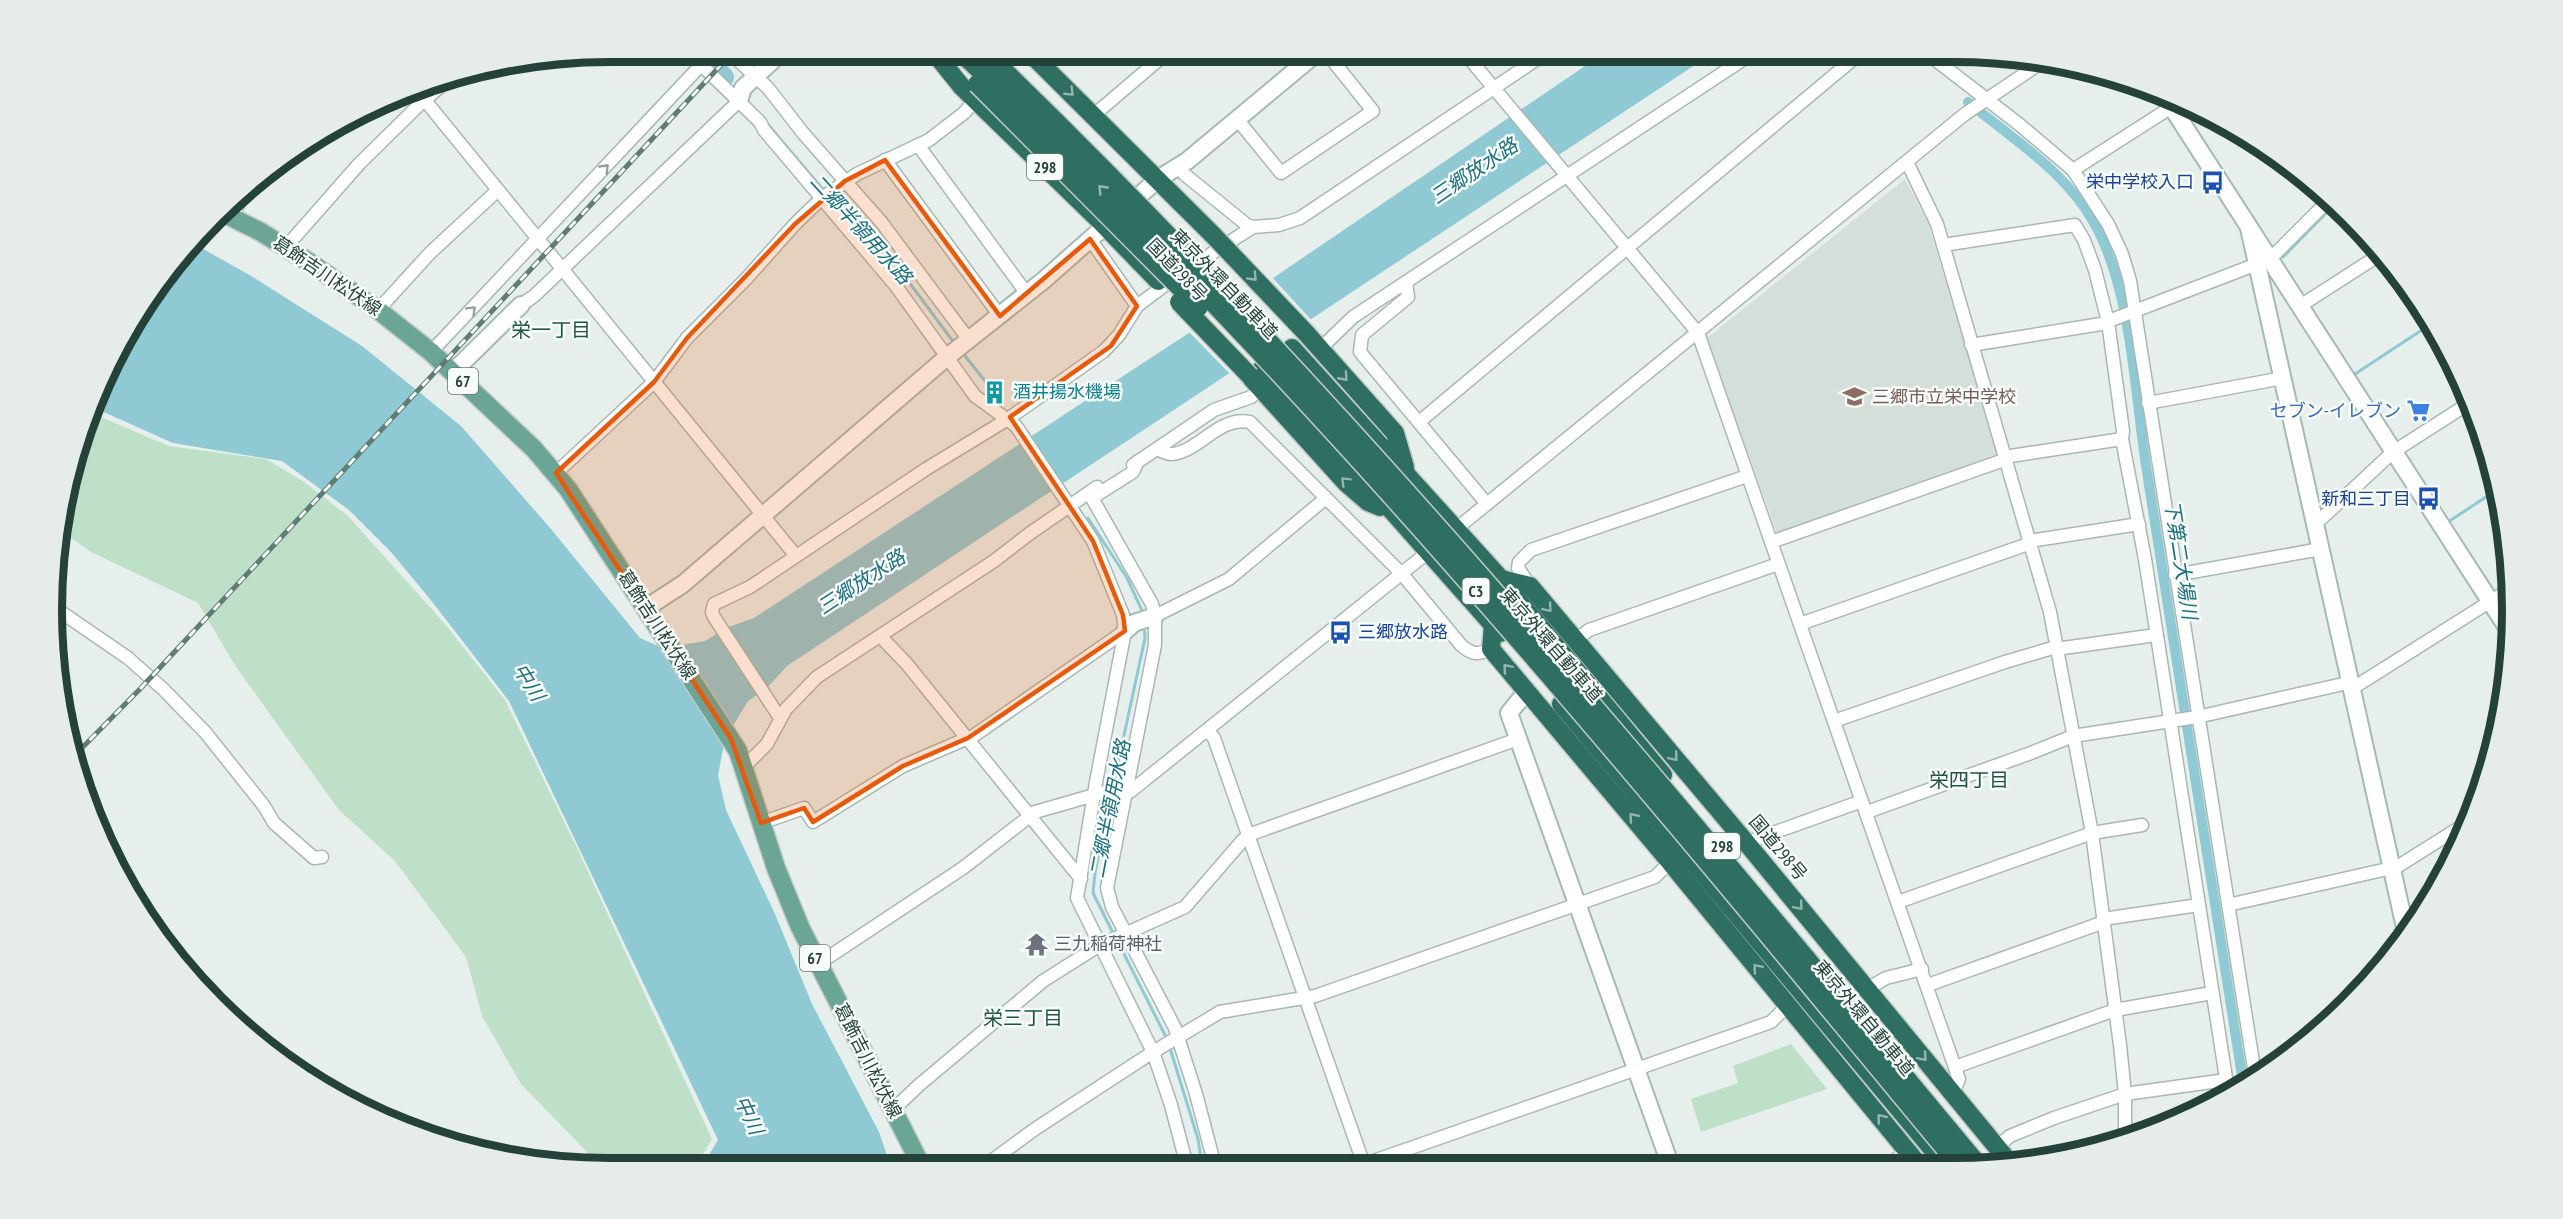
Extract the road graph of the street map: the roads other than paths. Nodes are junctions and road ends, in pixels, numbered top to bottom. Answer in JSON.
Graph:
{"nodes":[{"id":1,"x":698,"y":62,"type":"edge"},
{"id":2,"x":739,"y":62,"type":"edge"},
{"id":3,"x":771,"y":62,"type":"edge"},
{"id":4,"x":942,"y":62,"type":"edge"},
{"id":5,"x":960,"y":62,"type":"edge"},
{"id":6,"x":961,"y":62,"type":"edge"},
{"id":7,"x":996,"y":62,"type":"edge"},
{"id":8,"x":1009,"y":62,"type":"edge"},
{"id":9,"x":1044,"y":62,"type":"edge"},
{"id":10,"x":1156,"y":62,"type":"edge"},
{"id":11,"x":1306,"y":62,"type":"edge"},
{"id":12,"x":1334,"y":62,"type":"edge"},
{"id":13,"x":1473,"y":62,"type":"edge"},
{"id":14,"x":1535,"y":62,"type":"edge"},
{"id":15,"x":1738,"y":62,"type":"edge"},
{"id":16,"x":1850,"y":62,"type":"edge"},
{"id":17,"x":1938,"y":62,"type":"edge"},
{"id":18,"x":701,"y":65,"type":"junction"},
{"id":19,"x":2034,"y":68,"type":"edge"},
{"id":20,"x":755,"y":77,"type":"junction"},
{"id":21,"x":435,"y":90,"type":"edge"},
{"id":22,"x":1498,"y":92,"type":"junction"},
{"id":23,"x":421,"y":96,"type":"edge"},
{"id":24,"x":976,"y":99,"type":"junction"},
{"id":25,"x":1987,"y":99,"type":"junction"},
{"id":26,"x":424,"y":100,"type":"junction"},
{"id":27,"x":739,"y":101,"type":"junction"},
{"id":28,"x":2165,"y":104,"type":"edge"},
{"id":29,"x":2177,"y":109,"type":"edge"},
{"id":30,"x":1094,"y":115,"type":"junction"},
{"id":31,"x":1237,"y":119,"type":"junction"},
{"id":32,"x":918,"y":145,"type":"junction"},
{"id":33,"x":885,"y":160,"type":"junction"},
{"id":34,"x":1907,"y":162,"type":"junction"},
{"id":35,"x":1179,"y":166,"type":"junction"},
{"id":36,"x":2073,"y":170,"type":"junction"},
{"id":37,"x":1563,"y":171,"type":"junction"},
{"id":38,"x":1158,"y":179,"type":"junction"},
{"id":39,"x":845,"y":181,"type":"junction"},
{"id":40,"x":498,"y":190,"type":"junction"},
{"id":41,"x":822,"y":198,"type":"junction"},
{"id":42,"x":2323,"y":205,"type":"edge"},
{"id":43,"x":229,"y":215,"type":"edge"},
{"id":44,"x":1104,"y":225,"type":"junction"},
{"id":45,"x":1253,"y":227,"type":"junction"},
{"id":46,"x":538,"y":239,"type":"junction"},
{"id":47,"x":1090,"y":239,"type":"junction"},
{"id":48,"x":1943,"y":245,"type":"junction"},
{"id":49,"x":286,"y":247,"type":"junction"},
{"id":50,"x":1626,"y":249,"type":"junction"},
{"id":51,"x":2374,"y":258,"type":"edge"},
{"id":52,"x":2264,"y":261,"type":"junction"},
{"id":53,"x":562,"y":268,"type":"junction"},
{"id":54,"x":1406,"y":282,"type":"junction"},
{"id":55,"x":1027,"y":294,"type":"junction"},
{"id":56,"x":521,"y":305,"type":"joint"},
{"id":57,"x":1137,"y":306,"type":"junction"},
{"id":58,"x":2300,"y":306,"type":"junction"},
{"id":59,"x":378,"y":310,"type":"junction"},
{"id":60,"x":2135,"y":312,"type":"junction"},
{"id":61,"x":1000,"y":316,"type":"junction"},
{"id":62,"x":2108,"y":322,"type":"junction"},
{"id":63,"x":1698,"y":333,"type":"junction"},
{"id":64,"x":968,"y":341,"type":"junction"},
{"id":65,"x":1971,"y":345,"type":"junction"},
{"id":66,"x":1319,"y":349,"type":"junction"},
{"id":67,"x":431,"y":352,"type":"junction"},
{"id":68,"x":948,"y":356,"type":"junction"},
{"id":69,"x":1304,"y":361,"type":"junction"},
{"id":70,"x":453,"y":372,"type":"junction"},
{"id":71,"x":2283,"y":378,"type":"junction"},
{"id":72,"x":654,"y":382,"type":"junction"},
{"id":73,"x":1262,"y":382,"type":"junction"},
{"id":74,"x":2148,"y":402,"type":"junction"},
{"id":75,"x":2463,"y":408,"type":"edge"},
{"id":76,"x":1012,"y":422,"type":"junction"},
{"id":77,"x":1419,"y":422,"type":"junction"},
{"id":78,"x":2122,"y":439,"type":"junction"},
{"id":79,"x":1157,"y":449,"type":"junction"},
{"id":80,"x":2393,"y":452,"type":"junction"},
{"id":81,"x":2004,"y":458,"type":"junction"},
{"id":82,"x":1138,"y":461,"type":"junction"},
{"id":83,"x":556,"y":473,"type":"junction"},
{"id":84,"x":1408,"y":475,"type":"junction"},
{"id":85,"x":1747,"y":476,"type":"junction"},
{"id":86,"x":1326,"y":498,"type":"junction"},
{"id":87,"x":1066,"y":501,"type":"junction"},
{"id":88,"x":1487,"y":504,"type":"junction"},
{"id":89,"x":763,"y":516,"type":"junction"},
{"id":90,"x":2315,"y":521,"type":"junction"},
{"id":91,"x":2139,"y":524,"type":"junction"},
{"id":92,"x":1456,"y":529,"type":"junction"},
{"id":93,"x":1771,"y":542,"type":"junction"},
{"id":94,"x":2030,"y":542,"type":"junction"},
{"id":95,"x":2321,"y":549,"type":"junction"},
{"id":96,"x":1429,"y":552,"type":"junction"},
{"id":97,"x":796,"y":556,"type":"junction"},
{"id":98,"x":1778,"y":564,"type":"junction"},
{"id":99,"x":1402,"y":574,"type":"junction"},
{"id":100,"x":2175,"y":575,"type":"junction"},
{"id":101,"x":1501,"y":579,"type":"junction"},
{"id":102,"x":1530,"y":586,"type":"junction"},
{"id":103,"x":2501,"y":594,"type":"edge"},
{"id":104,"x":2490,"y":601,"type":"junction"},
{"id":105,"x":646,"y":608,"type":"junction"},
{"id":106,"x":62,"y":612,"type":"edge"},
{"id":107,"x":1155,"y":616,"type":"junction"},
{"id":108,"x":2501,"y":619,"type":"edge"},
{"id":109,"x":1800,"y":624,"type":"junction"},
{"id":110,"x":1493,"y":625,"type":"junction"},
{"id":111,"x":1125,"y":631,"type":"junction"},
{"id":112,"x":2156,"y":635,"type":"junction"},
{"id":113,"x":880,"y":636,"type":"junction"},
{"id":114,"x":1576,"y":640,"type":"junction"},
{"id":115,"x":2056,"y":648,"type":"junction"},
{"id":116,"x":1491,"y":649,"type":"junction"},
{"id":117,"x":2353,"y":685,"type":"junction"},
{"id":118,"x":1527,"y":691,"type":"junction"},
{"id":119,"x":2198,"y":717,"type":"junction"},
{"id":120,"x":780,"y":718,"type":"junction"},
{"id":121,"x":1834,"y":721,"type":"junction"},
{"id":122,"x":2170,"y":721,"type":"junction"},
{"id":123,"x":1208,"y":731,"type":"junction"},
{"id":124,"x":2073,"y":736,"type":"junction"},
{"id":125,"x":969,"y":739,"type":"junction"},
{"id":126,"x":1518,"y":739,"type":"junction"},
{"id":127,"x":743,"y":763,"type":"junction"},
{"id":128,"x":1100,"y":793,"type":"junction"},
{"id":129,"x":1124,"y":794,"type":"junction"},
{"id":130,"x":1865,"y":806,"type":"junction"},
{"id":131,"x":1029,"y":816,"type":"junction"},
{"id":132,"x":761,"y":824,"type":"junction"},
{"id":133,"x":2142,"y":825,"type":"dead end"},
{"id":134,"x":2455,"y":830,"type":"edge"},
{"id":135,"x":2092,"y":833,"type":"junction"},
{"id":136,"x":1248,"y":836,"type":"junction"},
{"id":137,"x":1749,"y":846,"type":"junction"},
{"id":138,"x":321,"y":857,"type":"dead end"},
{"id":139,"x":1670,"y":862,"type":"junction"},
{"id":140,"x":2392,"y":869,"type":"junction"},
{"id":141,"x":1081,"y":879,"type":"junction"},
{"id":142,"x":1898,"y":902,"type":"junction"},
{"id":143,"x":1577,"y":903,"type":"junction"},
{"id":144,"x":2199,"y":905,"type":"junction"},
{"id":145,"x":2228,"y":905,"type":"junction"},
{"id":146,"x":2103,"y":921,"type":"junction"},
{"id":147,"x":2404,"y":921,"type":"edge"},
{"id":148,"x":1125,"y":933,"type":"junction"},
{"id":149,"x":1100,"y":945,"type":"junction"},
{"id":150,"x":818,"y":964,"type":"junction"},
{"id":151,"x":1922,"y":969,"type":"junction"},
{"id":152,"x":1928,"y":985,"type":"junction"},
{"id":153,"x":1867,"y":989,"type":"junction"},
{"id":154,"x":2212,"y":993,"type":"junction"},
{"id":155,"x":1305,"y":999,"type":"junction"},
{"id":156,"x":1788,"y":1005,"type":"junction"},
{"id":157,"x":2115,"y":1010,"type":"junction"},
{"id":158,"x":1179,"y":1037,"type":"junction"},
{"id":159,"x":1153,"y":1052,"type":"junction"},
{"id":160,"x":2256,"y":1066,"type":"edge"},
{"id":161,"x":1955,"y":1067,"type":"junction"},
{"id":162,"x":1636,"y":1068,"type":"junction"},
{"id":163,"x":2226,"y":1085,"type":"edge"},
{"id":164,"x":2227,"y":1085,"type":"edge"},
{"id":165,"x":1950,"y":1089,"type":"junction"},
{"id":166,"x":2125,"y":1094,"type":"junction"},
{"id":167,"x":893,"y":1110,"type":"junction"},
{"id":168,"x":2126,"y":1129,"type":"edge"},
{"id":169,"x":1997,"y":1146,"type":"junction"},
{"id":170,"x":2004,"y":1155,"type":"edge"},
{"id":171,"x":1982,"y":1156,"type":"edge"},
{"id":172,"x":1912,"y":1157,"type":"edge"},
{"id":173,"x":1972,"y":1157,"type":"edge"},
{"id":174,"x":917,"y":1158,"type":"edge"},
{"id":175,"x":995,"y":1158,"type":"edge"},
{"id":176,"x":1185,"y":1158,"type":"edge"},
{"id":177,"x":1213,"y":1158,"type":"edge"},
{"id":178,"x":1361,"y":1158,"type":"edge"},
{"id":179,"x":1383,"y":1158,"type":"edge"},
{"id":180,"x":1668,"y":1158,"type":"edge"},
{"id":181,"x":1940,"y":1158,"type":"edge"},
{"id":182,"x":1953,"y":1158,"type":"edge"}],
"edges":[{"from":1,"to":18,"type":"street"},
{"from":2,"to":20,"type":"street"},
{"from":3,"to":20,"type":"street"},
{"from":4,"to":24,"type":"highway","name":"国道298号","number":"298"},
{"from":5,"to":73,"type":"highway","name":"国道298号","number":"298","bridge":true},
{"from":182,"to":6,"type":"highway","name":"東京外環自動車道","number":"C3","one_way":true,"bridge":true},
{"from":7,"to":173,"type":"highway","name":"東京外環自動車道","number":"C3","bridge":true},
{"from":8,"to":69,"type":"highway","name":"国道298号","number":"298"},
{"from":9,"to":30,"type":"highway","name":"国道298号","number":"298","one_way":true},
{"from":10,"to":30,"type":"street"},
{"from":11,"to":31,"type":"street"},
{"from":12,"to":31,"type":"street"},
{"from":13,"to":22,"type":"street"},
{"from":14,"to":22,"type":"street"},
{"from":15,"to":37,"type":"street"},
{"from":16,"to":50,"type":"street"},
{"from":17,"to":25,"type":"street"},
{"from":18,"to":27,"type":"street"},
{"from":46,"to":18,"type":"street","one_way":true},
{"from":19,"to":25,"type":"street"},
{"from":20,"to":27,"type":"street"},
{"from":20,"to":39,"type":"street"},
{"from":21,"to":26,"type":"street"},
{"from":22,"to":37,"type":"street"},
{"from":22,"to":45,"type":"street"},
{"from":23,"to":26,"type":"street"},
{"from":24,"to":32,"type":"street"},
{"from":24,"to":44,"type":"highway","name":"国道298号","number":"298"},
{"from":25,"to":34,"type":"street"},
{"from":25,"to":36,"type":"street"},
{"from":26,"to":40,"type":"street"},
{"from":26,"to":49,"type":"street"},
{"from":27,"to":41,"type":"street"},
{"from":27,"to":53,"type":"street"},
{"from":28,"to":36,"type":"street"},
{"from":29,"to":52,"type":"street"},
{"from":30,"to":38,"type":"highway","name":"国道298号","number":"298"},
{"from":31,"to":35,"type":"street"},
{"from":32,"to":33,"type":"street"},
{"from":32,"to":55,"type":"street"},
{"from":33,"to":39,"type":"street"},
{"from":33,"to":61,"type":"street"},
{"from":34,"to":48,"type":"street"},
{"from":34,"to":63,"type":"street"},
{"from":35,"to":38,"type":"street"},
{"from":35,"to":45,"type":"street"},
{"from":36,"to":60,"type":"street"},
{"from":37,"to":50,"type":"street"},
{"from":37,"to":54,"type":"street"},
{"from":38,"to":44,"type":"street"},
{"from":38,"to":66,"type":"highway","name":"国道298号","number":"298","one_way":true,"bridge":true},
{"from":39,"to":41,"type":"street"},
{"from":39,"to":64,"type":"street"},
{"from":40,"to":46,"type":"street"},
{"from":40,"to":59,"type":"street"},
{"from":41,"to":68,"type":"street"},
{"from":41,"to":72,"type":"street"},
{"from":42,"to":52,"type":"street"},
{"from":43,"to":49,"type":"main road","name":"葛飾吉川松伏線","number":"67"},
{"from":44,"to":47,"type":"street"},
{"from":44,"to":73,"type":"highway","name":"国道298号","number":"298","bridge":true},
{"from":45,"to":57,"type":"street"},
{"from":46,"to":53,"type":"street"},
{"from":67,"to":46,"type":"street","one_way":true},
{"from":47,"to":55,"type":"street"},
{"from":47,"to":57,"type":"street"},
{"from":48,"to":62,"type":"street"},
{"from":48,"to":65,"type":"street"},
{"from":49,"to":59,"type":"main road","name":"葛飾吉川松伏線","number":"67"},
{"from":50,"to":63,"type":"street"},
{"from":50,"to":77,"type":"street"},
{"from":51,"to":58,"type":"street"},
{"from":52,"to":58,"type":"street"},
{"from":52,"to":60,"type":"street"},
{"from":52,"to":71,"type":"street"},
{"from":53,"to":56,"type":"street"},
{"from":53,"to":72,"type":"street"},
{"from":54,"to":66,"type":"street"},
{"from":54,"to":77,"type":"street"},
{"from":55,"to":61,"type":"street"},
{"from":56,"to":70,"type":"street"},
{"from":57,"to":76,"type":"street"},
{"from":58,"to":80,"type":"street"},
{"from":59,"to":67,"type":"main road","name":"葛飾吉川松伏線","number":"67"},
{"from":60,"to":62,"type":"street"},
{"from":60,"to":74,"type":"street"},
{"from":61,"to":64,"type":"street"},
{"from":62,"to":65,"type":"street"},
{"from":62,"to":78,"type":"street"},
{"from":63,"to":85,"type":"street"},
{"from":63,"to":88,"type":"street"},
{"from":64,"to":68,"type":"street"},
{"from":65,"to":81,"type":"street"},
{"from":66,"to":69,"type":"street"},
{"from":66,"to":84,"type":"highway","name":"国道298号","number":"298","one_way":true},
{"from":67,"to":70,"type":"main road","name":"葛飾吉川松伏線","number":"67"},
{"from":68,"to":76,"type":"street"},
{"from":68,"to":89,"type":"street"},
{"from":69,"to":84,"type":"highway","name":"国道298号","number":"298"},
{"from":70,"to":83,"type":"main road","name":"葛飾吉川松伏線","number":"67"},
{"from":71,"to":74,"type":"street"},
{"from":71,"to":90,"type":"street"},
{"from":72,"to":83,"type":"street"},
{"from":72,"to":89,"type":"street"},
{"from":73,"to":79,"type":"street"},
{"from":96,"to":73,"type":"highway","name":"国道298号","number":"298","one_way":true},
{"from":74,"to":100,"type":"street"},
{"from":75,"to":80,"type":"street"},
{"from":76,"to":87,"type":"street"},
{"from":76,"to":97,"type":"street"},
{"from":77,"to":88,"type":"street"},
{"from":78,"to":81,"type":"street"},
{"from":78,"to":91,"type":"street"},
{"from":79,"to":82,"type":"street"},
{"from":79,"to":86,"type":"street"},
{"from":80,"to":90,"type":"street"},
{"from":80,"to":104,"type":"street"},
{"from":81,"to":93,"type":"street"},
{"from":81,"to":94,"type":"street"},
{"from":82,"to":87,"type":"street"},
{"from":82,"to":107,"type":"street"},
{"from":83,"to":105,"type":"main road","name":"葛飾吉川松伏線","number":"67"},
{"from":84,"to":92,"type":"highway","name":"国道298号","number":"298"},
{"from":85,"to":93,"type":"street"},
{"from":85,"to":102,"type":"street"},
{"from":86,"to":99,"type":"street"},
{"from":86,"to":107,"type":"street"},
{"from":87,"to":111,"type":"street"},
{"from":87,"to":113,"type":"street"},
{"from":88,"to":92,"type":"street"},
{"from":89,"to":97,"type":"street"},
{"from":89,"to":105,"type":"street"},
{"from":90,"to":95,"type":"street"},
{"from":91,"to":94,"type":"street"},
{"from":91,"to":112,"type":"street"},
{"from":92,"to":96,"type":"street"},
{"from":92,"to":101,"type":"highway","name":"国道298号","number":"298"},
{"from":93,"to":98,"type":"street"},
{"from":94,"to":109,"type":"street"},
{"from":94,"to":115,"type":"street"},
{"from":95,"to":100,"type":"street"},
{"from":95,"to":117,"type":"street"},
{"from":96,"to":99,"type":"street"},
{"from":96,"to":110,"type":"highway","name":"国道298号","number":"298"},
{"from":97,"to":120,"type":"street"},
{"from":98,"to":109,"type":"street"},
{"from":98,"to":114,"type":"street"},
{"from":99,"to":116,"type":"street"},
{"from":99,"to":123,"type":"street"},
{"from":100,"to":119,"type":"street"},
{"from":101,"to":102,"type":"highway"},
{"from":101,"to":171,"type":"highway","name":"国道298号","number":"298"},
{"from":102,"to":114,"type":"highway","name":"国道298号","number":"298","one_way":true},
{"from":103,"to":104,"type":"street"},
{"from":104,"to":108,"type":"street"},
{"from":104,"to":117,"type":"street"},
{"from":105,"to":127,"type":"main road","name":"葛飾吉川松伏線","number":"67"},
{"from":106,"to":138,"type":"street"},
{"from":107,"to":111,"type":"street"},
{"from":107,"to":129,"type":"street"},
{"from":109,"to":121,"type":"street"},
{"from":110,"to":116,"type":"highway"},
{"from":110,"to":181,"type":"highway","name":"国道298号","number":"298"},
{"from":111,"to":125,"type":"street"},
{"from":111,"to":128,"type":"street"},
{"from":112,"to":115,"type":"street"},
{"from":112,"to":122,"type":"street"},
{"from":113,"to":120,"type":"street"},
{"from":113,"to":125,"type":"street"},
{"from":114,"to":137,"type":"highway","name":"国道298号","number":"298","one_way":true},
{"from":115,"to":121,"type":"street"},
{"from":115,"to":124,"type":"street"},
{"from":118,"to":116,"type":"highway","one_way":true},
{"from":117,"to":119,"type":"street"},
{"from":117,"to":140,"type":"street"},
{"from":118,"to":126,"type":"street"},
{"from":139,"to":118,"type":"highway","one_way":true},
{"from":119,"to":122,"type":"street"},
{"from":119,"to":145,"type":"street"},
{"from":120,"to":127,"type":"street"},
{"from":121,"to":130,"type":"street"},
{"from":122,"to":124,"type":"street"},
{"from":122,"to":144,"type":"street"},
{"from":123,"to":129,"type":"street"},
{"from":123,"to":136,"type":"street"},
{"from":124,"to":130,"type":"street"},
{"from":124,"to":135,"type":"street"},
{"from":125,"to":131,"type":"street"},
{"from":125,"to":132,"type":"street"},
{"from":126,"to":136,"type":"street"},
{"from":126,"to":143,"type":"street"},
{"from":127,"to":132,"type":"main road","name":"葛飾吉川松伏線","number":"67"},
{"from":128,"to":129,"type":"street"},
{"from":128,"to":131,"type":"street"},
{"from":128,"to":141,"type":"street"},
{"from":129,"to":148,"type":"street"},
{"from":130,"to":137,"type":"street"},
{"from":130,"to":142,"type":"street"},
{"from":131,"to":141,"type":"street"},
{"from":131,"to":150,"type":"street"},
{"from":132,"to":150,"type":"main road","name":"葛飾吉川松伏線","number":"67"},
{"from":133,"to":135,"type":"street"},
{"from":134,"to":140,"type":"street"},
{"from":135,"to":142,"type":"street"},
{"from":135,"to":146,"type":"street"},
{"from":136,"to":148,"type":"street"},
{"from":136,"to":155,"type":"street"},
{"from":137,"to":153,"type":"highway","name":"国道298号","number":"298","one_way":true},
{"from":139,"to":143,"type":"street"},
{"from":156,"to":139,"type":"highway","one_way":true},
{"from":140,"to":145,"type":"street"},
{"from":140,"to":147,"type":"street"},
{"from":141,"to":149,"type":"street"},
{"from":142,"to":151,"type":"street"},
{"from":143,"to":155,"type":"street"},
{"from":143,"to":162,"type":"street"},
{"from":144,"to":146,"type":"street"},
{"from":144,"to":154,"type":"street"},
{"from":145,"to":160,"type":"street"},
{"from":146,"to":152,"type":"street"},
{"from":146,"to":157,"type":"street"},
{"from":148,"to":149,"type":"street"},
{"from":148,"to":158,"type":"street"},
{"from":149,"to":159,"type":"street"},
{"from":149,"to":167,"type":"street"},
{"from":150,"to":167,"type":"main road","name":"葛飾吉川松伏線","number":"67"},
{"from":151,"to":152,"type":"street"},
{"from":151,"to":153,"type":"street"},
{"from":152,"to":161,"type":"street"},
{"from":153,"to":165,"type":"highway","name":"国道298号","number":"298","one_way":true},
{"from":154,"to":157,"type":"street"},
{"from":154,"to":164,"type":"street"},
{"from":155,"to":158,"type":"street"},
{"from":155,"to":178,"type":"street"},
{"from":156,"to":162,"type":"street"},
{"from":172,"to":156,"type":"highway","one_way":true},
{"from":157,"to":161,"type":"street"},
{"from":157,"to":166,"type":"street"},
{"from":158,"to":159,"type":"street"},
{"from":158,"to":177,"type":"street"},
{"from":159,"to":175,"type":"street"},
{"from":159,"to":176,"type":"street"},
{"from":161,"to":165,"type":"street"},
{"from":162,"to":179,"type":"street"},
{"from":162,"to":180,"type":"street"},
{"from":163,"to":166,"type":"street"},
{"from":165,"to":169,"type":"highway","name":"国道298号","number":"298"},
{"from":166,"to":168,"type":"street"},
{"from":166,"to":169,"type":"street"},
{"from":167,"to":174,"type":"main road","name":"葛飾吉川松伏線","number":"67"},
{"from":169,"to":170,"type":"highway","name":"国道298号","number":"298"}]}
